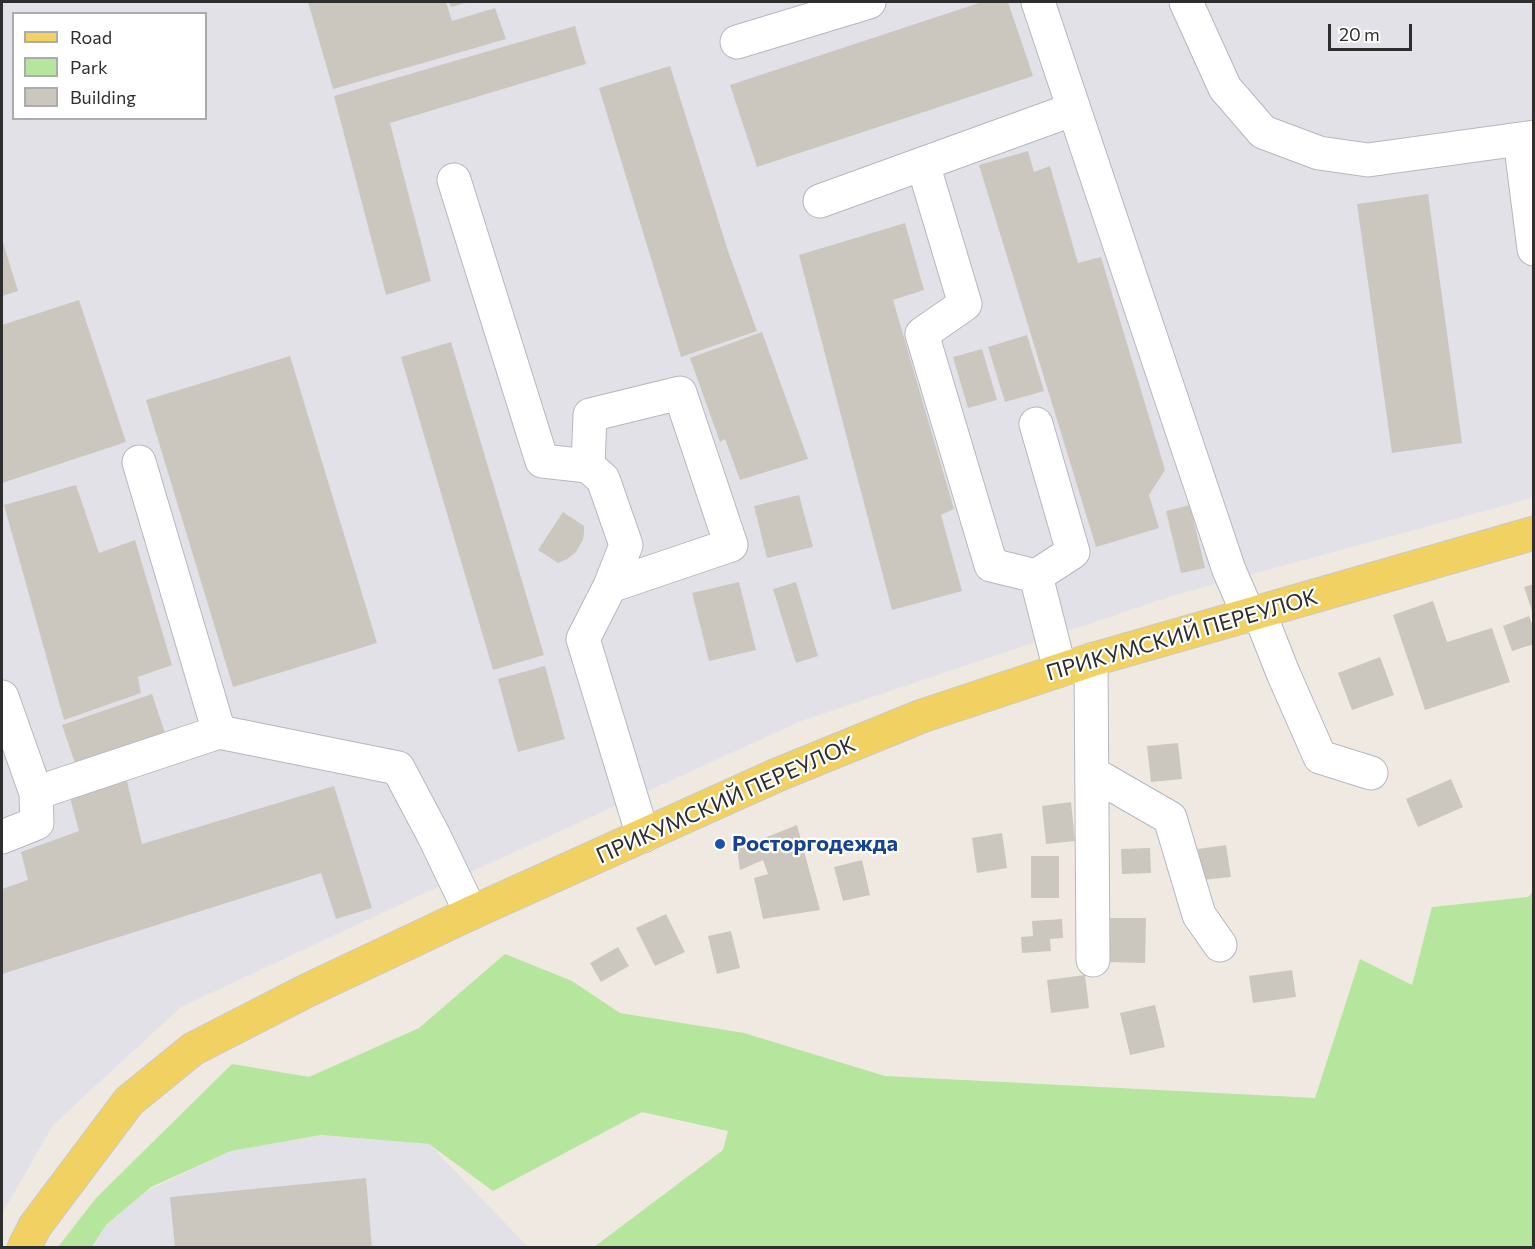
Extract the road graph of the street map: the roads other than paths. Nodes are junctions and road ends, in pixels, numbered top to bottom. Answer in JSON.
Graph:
{"nodes":[{"id":1,"x":869,"y":2,"type":"edge"},
{"id":2,"x":1038,"y":2,"type":"edge"},
{"id":3,"x":1186,"y":2,"type":"edge"},
{"id":4,"x":737,"y":42,"type":"dead end"},
{"id":5,"x":1074,"y":109,"type":"junction"},
{"id":6,"x":1527,"y":138,"type":"edge"},
{"id":7,"x":923,"y":164,"type":"junction"},
{"id":8,"x":454,"y":180,"type":"dead end"},
{"id":9,"x":820,"y":201,"type":"dead end"},
{"id":10,"x":1533,"y":249,"type":"edge"},
{"id":11,"x":1036,"y":424,"type":"dead end"},
{"id":12,"x":139,"y":462,"type":"dead end"},
{"id":13,"x":588,"y":466,"type":"junction"},
{"id":14,"x":1533,"y":533,"type":"edge"},
{"id":15,"x":1036,"y":576,"type":"junction"},
{"id":16,"x":610,"y":586,"type":"junction"},
{"id":17,"x":1254,"y":614,"type":"junction"},
{"id":18,"x":1091,"y":660,"type":"junction"},
{"id":19,"x":1060,"y":670,"type":"junction"},
{"id":20,"x":3,"y":708,"type":"edge"},
{"id":21,"x":219,"y":732,"type":"junction"},
{"id":22,"x":1092,"y":773,"type":"junction"},
{"id":23,"x":1371,"y":773,"type":"dead end"},
{"id":24,"x":36,"y":793,"type":"junction"},
{"id":25,"x":644,"y":836,"type":"junction"},
{"id":26,"x":2,"y":837,"type":"edge"},
{"id":27,"x":471,"y":913,"type":"junction"},
{"id":28,"x":1221,"y":945,"type":"dead end"},
{"id":29,"x":1094,"y":960,"type":"dead end"},
{"id":30,"x":24,"y":1248,"type":"edge"}],
"edges":[{"from":1,"to":4,"type":"lane"},
{"from":2,"to":5,"type":"lane"},
{"from":3,"to":6,"type":"lane"},
{"from":5,"to":7,"type":"lane"},
{"from":5,"to":17,"type":"lane"},
{"from":6,"to":10,"type":"lane"},
{"from":7,"to":9,"type":"lane"},
{"from":7,"to":15,"type":"lane"},
{"from":8,"to":13,"type":"lane"},
{"from":11,"to":15,"type":"lane"},
{"from":12,"to":21,"type":"lane"},
{"from":13,"to":16,"type":"lane"},
{"from":13,"to":16,"type":"lane"},
{"from":14,"to":17,"type":"main road","name":"ПРИКУМСКИЙ ПЕРЕУЛОК"},
{"from":15,"to":19,"type":"lane"},
{"from":16,"to":25,"type":"lane"},
{"from":17,"to":18,"type":"main road","name":"ПРИКУМСКИЙ ПЕРЕУЛОК"},
{"from":17,"to":23,"type":"lane"},
{"from":18,"to":19,"type":"main road","name":"ПРИКУМСКИЙ ПЕРЕУЛОК"},
{"from":18,"to":22,"type":"lane"},
{"from":19,"to":25,"type":"main road","name":"ПРИКУМСКИЙ ПЕРЕУЛОК"},
{"from":20,"to":24,"type":"lane"},
{"from":21,"to":24,"type":"lane"},
{"from":21,"to":27,"type":"lane"},
{"from":22,"to":28,"type":"lane"},
{"from":22,"to":29,"type":"lane"},
{"from":24,"to":26,"type":"lane"},
{"from":25,"to":27,"type":"main road","name":"ПРИКУМСКИЙ ПЕРЕУЛОК"},
{"from":27,"to":30,"type":"main road","name":"ПРИКУМСКИЙ ПЕРЕУЛОК"}]}
